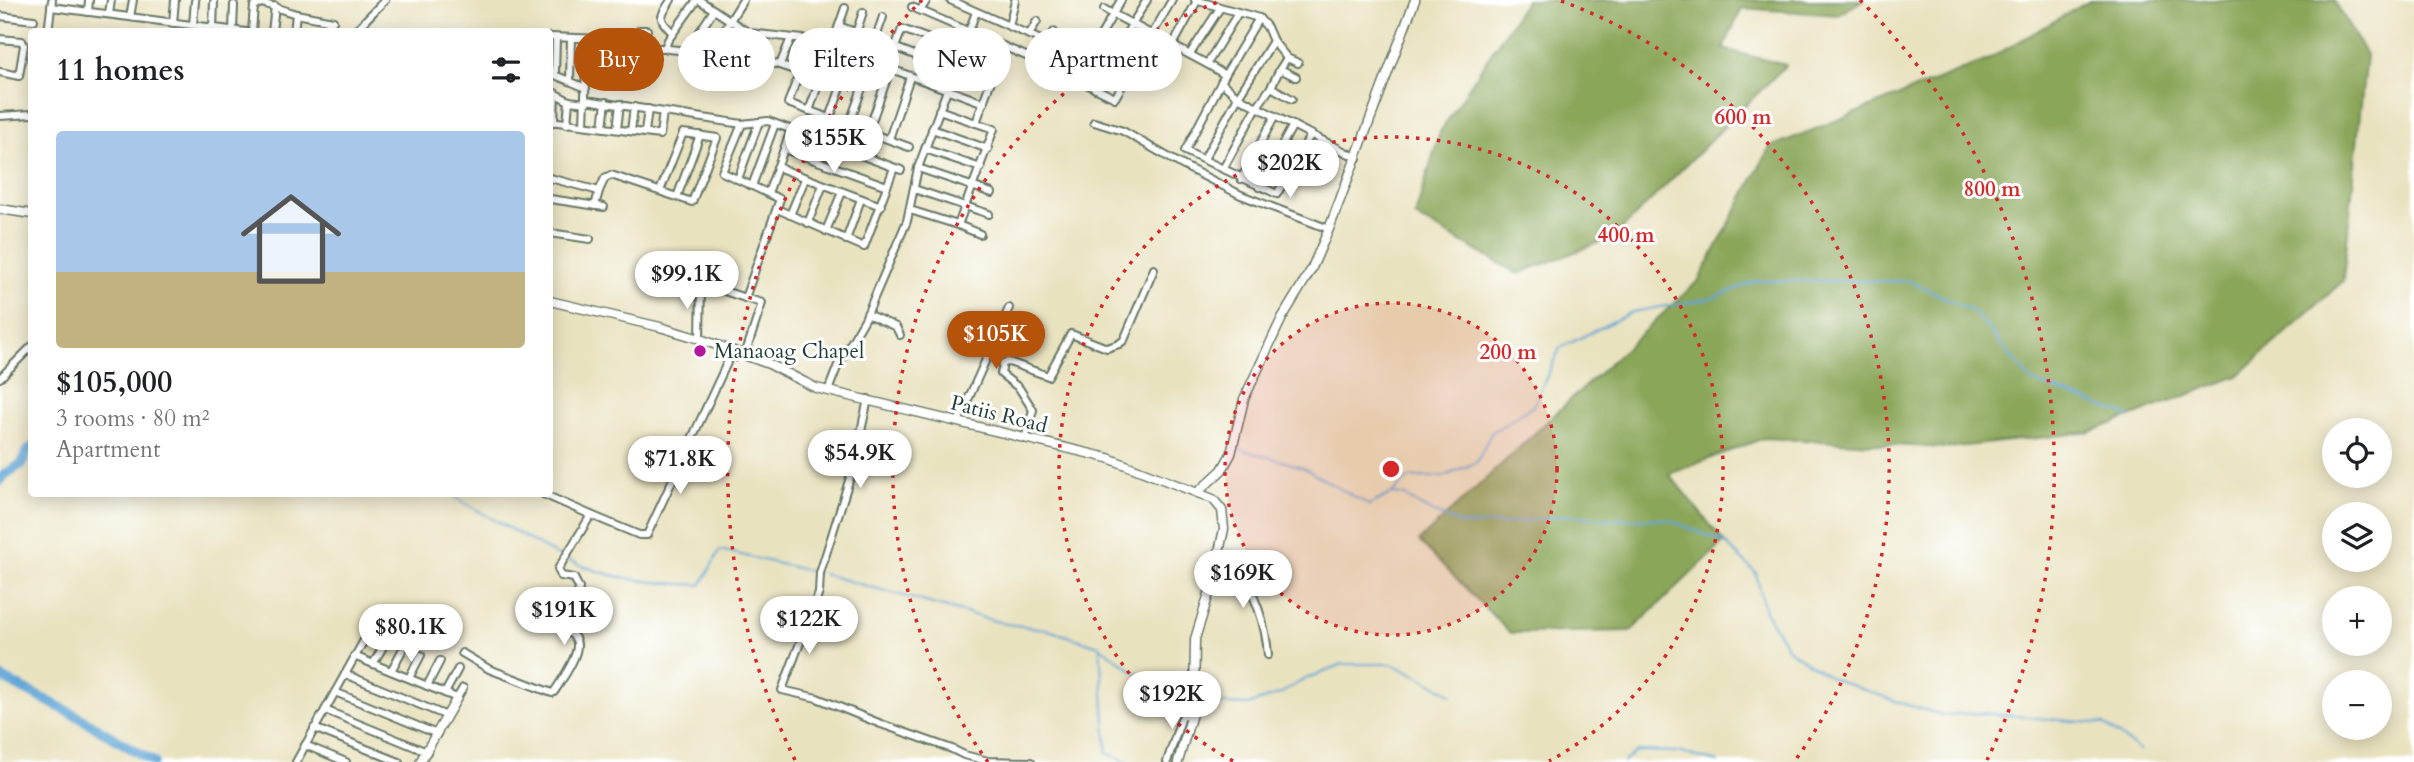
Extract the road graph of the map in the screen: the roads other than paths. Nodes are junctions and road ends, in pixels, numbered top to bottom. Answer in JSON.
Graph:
{"nodes":[{"id":1,"x":66,"y":0,"type":"edge"},
{"id":2,"x":89,"y":0,"type":"edge"},
{"id":3,"x":111,"y":0,"type":"edge"},
{"id":4,"x":133,"y":0,"type":"edge"},
{"id":5,"x":175,"y":0,"type":"edge"},
{"id":6,"x":385,"y":0,"type":"edge"},
{"id":7,"x":671,"y":0,"type":"edge"},
{"id":8,"x":698,"y":0,"type":"edge"},
{"id":9,"x":928,"y":0,"type":"edge"},
{"id":10,"x":950,"y":0,"type":"edge"},
{"id":11,"x":1121,"y":0,"type":"edge"},
{"id":12,"x":1147,"y":0,"type":"edge"},
{"id":13,"x":1172,"y":0,"type":"edge"},
{"id":14,"x":1415,"y":0,"type":"edge"},
{"id":15,"x":195,"y":1,"type":"edge"},
{"id":16,"x":740,"y":1,"type":"edge"},
{"id":17,"x":1015,"y":1,"type":"edge"},
{"id":18,"x":1196,"y":1,"type":"edge"},
{"id":19,"x":214,"y":2,"type":"edge"},
{"id":20,"x":264,"y":2,"type":"edge"},
{"id":21,"x":52,"y":4,"type":"edge"},
{"id":22,"x":234,"y":5,"type":"dead end"},
{"id":23,"x":275,"y":6,"type":"junction"},
{"id":24,"x":912,"y":7,"type":"dead end"},
{"id":25,"x":845,"y":8,"type":"dead end"},
{"id":26,"x":1220,"y":8,"type":"junction"},
{"id":27,"x":65,"y":9,"type":"junction"},
{"id":28,"x":1104,"y":9,"type":"dead end"},
{"id":29,"x":714,"y":10,"type":"junction"},
{"id":30,"x":920,"y":10,"type":"junction"},
{"id":31,"x":88,"y":12,"type":"junction"},
{"id":32,"x":863,"y":12,"type":"dead end"},
{"id":33,"x":976,"y":12,"type":"junction"},
{"id":34,"x":1238,"y":13,"type":"junction"},
{"id":35,"x":109,"y":14,"type":"junction"},
{"id":36,"x":296,"y":14,"type":"junction"},
{"id":37,"x":1113,"y":14,"type":"junction"},
{"id":38,"x":0,"y":16,"type":"edge"},
{"id":39,"x":130,"y":18,"type":"junction"},
{"id":40,"x":883,"y":18,"type":"dead end"},
{"id":41,"x":1259,"y":18,"type":"junction"},
{"id":42,"x":34,"y":20,"type":"dead end"},
{"id":43,"x":731,"y":21,"type":"junction"},
{"id":44,"x":1037,"y":21,"type":"dead end"},
{"id":45,"x":170,"y":23,"type":"junction"},
{"id":46,"x":1132,"y":24,"type":"junction"},
{"id":47,"x":193,"y":25,"type":"junction"},
{"id":48,"x":839,"y":26,"type":"joint"},
{"id":49,"x":1009,"y":26,"type":"junction"},
{"id":50,"x":213,"y":27,"type":"junction"},
{"id":51,"x":49,"y":28,"type":"edge"},
{"id":52,"x":168,"y":28,"type":"edge"},
{"id":53,"x":220,"y":28,"type":"edge"},
{"id":54,"x":233,"y":28,"type":"edge"},
{"id":55,"x":252,"y":28,"type":"edge"},
{"id":56,"x":272,"y":28,"type":"edge"},
{"id":57,"x":294,"y":28,"type":"edge"},
{"id":58,"x":325,"y":28,"type":"edge"},
{"id":59,"x":358,"y":28,"type":"edge"},
{"id":60,"x":702,"y":28,"type":"edge"},
{"id":61,"x":726,"y":28,"type":"edge"},
{"id":62,"x":741,"y":28,"type":"edge"},
{"id":63,"x":844,"y":28,"type":"edge"},
{"id":64,"x":858,"y":28,"type":"edge"},
{"id":65,"x":879,"y":28,"type":"edge"},
{"id":66,"x":963,"y":28,"type":"edge"},
{"id":67,"x":969,"y":28,"type":"edge"},
{"id":68,"x":1033,"y":28,"type":"edge"},
{"id":69,"x":1105,"y":28,"type":"edge"},
{"id":70,"x":1130,"y":28,"type":"edge"},
{"id":71,"x":1139,"y":28,"type":"edge"},
{"id":72,"x":1154,"y":28,"type":"edge"},
{"id":73,"x":1181,"y":28,"type":"edge"},
{"id":74,"x":673,"y":33,"type":"junction"},
{"id":75,"x":913,"y":33,"type":"edge"},
{"id":76,"x":1025,"y":34,"type":"edge"},
{"id":77,"x":899,"y":36,"type":"edge"},
{"id":78,"x":553,"y":37,"type":"edge"},
{"id":79,"x":571,"y":38,"type":"junction"},
{"id":80,"x":574,"y":38,"type":"edge"},
{"id":81,"x":0,"y":39,"type":"edge"},
{"id":82,"x":1273,"y":41,"type":"junction"},
{"id":83,"x":789,"y":43,"type":"edge"},
{"id":84,"x":667,"y":48,"type":"joint"},
{"id":85,"x":678,"y":50,"type":"edge"},
{"id":86,"x":1182,"y":50,"type":"edge"},
{"id":87,"x":1190,"y":54,"type":"junction"},
{"id":88,"x":1287,"y":58,"type":"junction"},
{"id":89,"x":22,"y":60,"type":"junction"},
{"id":90,"x":28,"y":61,"type":"edge"},
{"id":91,"x":775,"y":63,"type":"edge"},
{"id":92,"x":1297,"y":63,"type":"dead end"},
{"id":93,"x":1208,"y":64,"type":"junction"},
{"id":94,"x":780,"y":65,"type":"junction"},
{"id":95,"x":789,"y":68,"type":"edge"},
{"id":96,"x":1280,"y":69,"type":"junction"},
{"id":97,"x":0,"y":72,"type":"edge"},
{"id":98,"x":553,"y":73,"type":"edge"},
{"id":99,"x":899,"y":73,"type":"edge"},
{"id":100,"x":910,"y":77,"type":"junction"},
{"id":101,"x":1296,"y":77,"type":"dead end"},
{"id":102,"x":913,"y":78,"type":"edge"},
{"id":103,"x":1223,"y":79,"type":"junction"},
{"id":104,"x":570,"y":80,"type":"junction"},
{"id":105,"x":574,"y":81,"type":"edge"},
{"id":106,"x":1271,"y":86,"type":"junction"},
{"id":107,"x":586,"y":91,"type":"edge"},
{"id":108,"x":793,"y":91,"type":"edge"},
{"id":109,"x":816,"y":91,"type":"edge"},
{"id":110,"x":840,"y":91,"type":"edge"},
{"id":111,"x":861,"y":91,"type":"edge"},
{"id":112,"x":882,"y":91,"type":"edge"},
{"id":113,"x":946,"y":91,"type":"edge"},
{"id":114,"x":949,"y":91,"type":"edge"},
{"id":115,"x":988,"y":91,"type":"edge"},
{"id":116,"x":1099,"y":91,"type":"edge"},
{"id":117,"x":1119,"y":91,"type":"edge"},
{"id":118,"x":553,"y":93,"type":"edge"},
{"id":119,"x":1238,"y":97,"type":"junction"},
{"id":120,"x":1292,"y":99,"type":"dead end"},
{"id":121,"x":569,"y":101,"type":"junction"},
{"id":122,"x":586,"y":102,"type":"junction"},
{"id":123,"x":606,"y":103,"type":"junction"},
{"id":124,"x":984,"y":103,"type":"junction"},
{"id":125,"x":620,"y":104,"type":"junction"},
{"id":126,"x":634,"y":107,"type":"junction"},
{"id":127,"x":1257,"y":107,"type":"junction"},
{"id":128,"x":648,"y":109,"type":"junction"},
{"id":129,"x":939,"y":110,"type":"junction"},
{"id":130,"x":809,"y":111,"type":"junction"},
{"id":131,"x":663,"y":112,"type":"junction"},
{"id":132,"x":28,"y":114,"type":"edge"},
{"id":133,"x":0,"y":116,"type":"edge"},
{"id":134,"x":1275,"y":116,"type":"junction"},
{"id":135,"x":830,"y":118,"type":"junction"},
{"id":136,"x":553,"y":122,"type":"edge"},
{"id":137,"x":759,"y":122,"type":"junction"},
{"id":138,"x":976,"y":122,"type":"junction"},
{"id":139,"x":1094,"y":122,"type":"dead end"},
{"id":140,"x":567,"y":124,"type":"junction"},
{"id":141,"x":742,"y":124,"type":"junction"},
{"id":142,"x":775,"y":124,"type":"junction"},
{"id":143,"x":584,"y":125,"type":"junction"},
{"id":144,"x":849,"y":125,"type":"junction"},
{"id":145,"x":1293,"y":125,"type":"junction"},
{"id":146,"x":603,"y":127,"type":"junction"},
{"id":147,"x":617,"y":129,"type":"junction"},
{"id":148,"x":932,"y":129,"type":"junction"},
{"id":149,"x":791,"y":130,"type":"junction"},
{"id":150,"x":631,"y":131,"type":"junction"},
{"id":151,"x":645,"y":132,"type":"junction"},
{"id":152,"x":869,"y":132,"type":"junction"},
{"id":153,"x":1311,"y":134,"type":"junction"},
{"id":154,"x":700,"y":135,"type":"junction"},
{"id":155,"x":889,"y":139,"type":"junction"},
{"id":156,"x":909,"y":147,"type":"dead end"},
{"id":157,"x":784,"y":149,"type":"junction"},
{"id":158,"x":925,"y":149,"type":"junction"},
{"id":159,"x":988,"y":149,"type":"junction"},
{"id":160,"x":1357,"y":158,"type":"junction"},
{"id":161,"x":1204,"y":159,"type":"junction"},
{"id":162,"x":777,"y":167,"type":"junction"},
{"id":163,"x":918,"y":168,"type":"junction"},
{"id":164,"x":981,"y":168,"type":"junction"},
{"id":165,"x":1223,"y":169,"type":"junction"},
{"id":166,"x":553,"y":179,"type":"edge"},
{"id":167,"x":738,"y":179,"type":"junction"},
{"id":168,"x":805,"y":179,"type":"junction"},
{"id":169,"x":1241,"y":179,"type":"junction"},
{"id":170,"x":823,"y":185,"type":"junction"},
{"id":171,"x":752,"y":186,"type":"junction"},
{"id":172,"x":887,"y":186,"type":"junction"},
{"id":173,"x":973,"y":187,"type":"junction"},
{"id":174,"x":1259,"y":187,"type":"junction"},
{"id":175,"x":914,"y":189,"type":"junction"},
{"id":176,"x":598,"y":191,"type":"junction"},
{"id":177,"x":660,"y":191,"type":"junction"},
{"id":178,"x":842,"y":192,"type":"junction"},
{"id":179,"x":768,"y":193,"type":"junction"},
{"id":180,"x":992,"y":193,"type":"dead end"},
{"id":181,"x":677,"y":197,"type":"junction"},
{"id":182,"x":553,"y":199,"type":"edge"},
{"id":183,"x":861,"y":199,"type":"junction"},
{"id":184,"x":595,"y":206,"type":"junction"},
{"id":185,"x":881,"y":206,"type":"junction"},
{"id":186,"x":604,"y":207,"type":"dead end"},
{"id":187,"x":967,"y":207,"type":"junction"},
{"id":188,"x":0,"y":209,"type":"edge"},
{"id":189,"x":777,"y":209,"type":"junction"},
{"id":190,"x":910,"y":210,"type":"junction"},
{"id":191,"x":28,"y":213,"type":"edge"},
{"id":192,"x":989,"y":214,"type":"dead end"},
{"id":193,"x":790,"y":215,"type":"junction"},
{"id":194,"x":808,"y":223,"type":"junction"},
{"id":195,"x":958,"y":225,"type":"junction"},
{"id":196,"x":1329,"y":229,"type":"junction"},
{"id":197,"x":826,"y":231,"type":"junction"},
{"id":198,"x":553,"y":233,"type":"edge"},
{"id":199,"x":980,"y":234,"type":"dead end"},
{"id":200,"x":590,"y":239,"type":"dead end"},
{"id":201,"x":846,"y":240,"type":"junction"},
{"id":202,"x":1154,"y":270,"type":"dead end"},
{"id":203,"x":746,"y":298,"type":"junction"},
{"id":204,"x":553,"y":302,"type":"edge"},
{"id":205,"x":1009,"y":308,"type":"dead end"},
{"id":206,"x":867,"y":314,"type":"junction"},
{"id":207,"x":900,"y":335,"type":"dead end"},
{"id":208,"x":700,"y":339,"type":"junction"},
{"id":209,"x":28,"y":350,"type":"edge"},
{"id":210,"x":733,"y":350,"type":"junction"},
{"id":211,"x":745,"y":355,"type":"junction"},
{"id":212,"x":0,"y":378,"type":"edge"},
{"id":213,"x":828,"y":391,"type":"junction"},
{"id":214,"x":868,"y":399,"type":"junction"},
{"id":215,"x":958,"y":422,"type":"junction"},
{"id":216,"x":1025,"y":439,"type":"junction"},
{"id":217,"x":1198,"y":492,"type":"junction"},
{"id":218,"x":550,"y":497,"type":"edge"},
{"id":219,"x":591,"y":515,"type":"junction"},
{"id":220,"x":1217,"y":565,"type":"junction"},
{"id":221,"x":367,"y":635,"type":"dead end"},
{"id":222,"x":387,"y":640,"type":"dead end"},
{"id":223,"x":404,"y":647,"type":"dead end"},
{"id":224,"x":462,"y":653,"type":"dead end"},
{"id":225,"x":421,"y":655,"type":"dead end"},
{"id":226,"x":1269,"y":655,"type":"dead end"},
{"id":227,"x":354,"y":656,"type":"junction"},
{"id":228,"x":440,"y":661,"type":"dead end"},
{"id":229,"x":373,"y":664,"type":"junction"},
{"id":230,"x":458,"y":669,"type":"dead end"},
{"id":231,"x":391,"y":671,"type":"junction"},
{"id":232,"x":345,"y":674,"type":"junction"},
{"id":233,"x":409,"y":678,"type":"junction"},
{"id":234,"x":427,"y":686,"type":"junction"},
{"id":235,"x":463,"y":688,"type":"dead end"},
{"id":236,"x":335,"y":692,"type":"junction"},
{"id":237,"x":445,"y":693,"type":"junction"},
{"id":238,"x":457,"y":698,"type":"junction"},
{"id":239,"x":325,"y":710,"type":"junction"},
{"id":240,"x":1193,"y":711,"type":"junction"},
{"id":241,"x":447,"y":716,"type":"junction"},
{"id":242,"x":314,"y":728,"type":"junction"},
{"id":243,"x":437,"y":734,"type":"junction"},
{"id":244,"x":305,"y":745,"type":"junction"},
{"id":245,"x":427,"y":752,"type":"junction"},
{"id":246,"x":296,"y":762,"type":"edge"},
{"id":247,"x":346,"y":762,"type":"edge"},
{"id":248,"x":399,"y":762,"type":"edge"},
{"id":249,"x":420,"y":762,"type":"edge"},
{"id":250,"x":1031,"y":762,"type":"edge"},
{"id":251,"x":1167,"y":762,"type":"edge"},
{"id":252,"x":1178,"y":762,"type":"edge"}],
"edges":[{"from":1,"to":27,"type":"street"},
{"from":2,"to":31,"type":"street"},
{"from":3,"to":35,"type":"street"},
{"from":4,"to":39,"type":"street"},
{"from":5,"to":45,"type":"street"},
{"from":6,"to":59,"type":"street"},
{"from":7,"to":74,"type":"street"},
{"from":8,"to":29,"type":"street"},
{"from":8,"to":74,"type":"street"},
{"from":9,"to":30,"type":"street"},
{"from":10,"to":33,"type":"street"},
{"from":11,"to":37,"type":"street"},
{"from":12,"to":46,"type":"street"},
{"from":13,"to":72,"type":"street"},
{"from":14,"to":160,"type":"street"},
{"from":15,"to":47,"type":"street"},
{"from":16,"to":43,"type":"street"},
{"from":17,"to":49,"type":"street"},
{"from":18,"to":26,"type":"street"},
{"from":18,"to":73,"type":"street"},
{"from":19,"to":50,"type":"street"},
{"from":20,"to":23,"type":"street"},
{"from":20,"to":55,"type":"street"},
{"from":21,"to":27,"type":"street"},
{"from":21,"to":51,"type":"street"},
{"from":22,"to":54,"type":"street"},
{"from":23,"to":36,"type":"street"},
{"from":23,"to":56,"type":"street"},
{"from":24,"to":30,"type":"street"},
{"from":25,"to":48,"type":"street"},
{"from":26,"to":34,"type":"street"},
{"from":26,"to":87,"type":"street"},
{"from":27,"to":31,"type":"street"},
{"from":28,"to":37,"type":"street"},
{"from":29,"to":43,"type":"street"},
{"from":29,"to":60,"type":"street"},
{"from":30,"to":66,"type":"street"},
{"from":31,"to":35,"type":"street"},
{"from":32,"to":64,"type":"street"},
{"from":33,"to":49,"type":"street"},
{"from":33,"to":67,"type":"street"},
{"from":34,"to":41,"type":"street"},
{"from":34,"to":93,"type":"street"},
{"from":35,"to":39,"type":"street"},
{"from":36,"to":57,"type":"street"},
{"from":36,"to":58,"type":"street"},
{"from":37,"to":46,"type":"street"},
{"from":37,"to":69,"type":"street"},
{"from":38,"to":42,"type":"street"},
{"from":39,"to":45,"type":"street"},
{"from":40,"to":65,"type":"street"},
{"from":41,"to":82,"type":"street"},
{"from":41,"to":103,"type":"street"},
{"from":43,"to":61,"type":"street"},
{"from":43,"to":62,"type":"street"},
{"from":44,"to":68,"type":"street"},
{"from":45,"to":47,"type":"street"},
{"from":45,"to":52,"type":"street"},
{"from":46,"to":70,"type":"street"},
{"from":46,"to":71,"type":"street"},
{"from":47,"to":50,"type":"street"},
{"from":48,"to":63,"type":"street"},
{"from":49,"to":76,"type":"street"},
{"from":50,"to":53,"type":"street"},
{"from":74,"to":84,"type":"street"},
{"from":75,"to":77,"type":"street"},
{"from":78,"to":79,"type":"street"},
{"from":79,"to":80,"type":"street"},
{"from":79,"to":104,"type":"street"},
{"from":81,"to":89,"type":"street"},
{"from":82,"to":88,"type":"street"},
{"from":82,"to":119,"type":"street"},
{"from":83,"to":94,"type":"street"},
{"from":84,"to":85,"type":"street"},
{"from":86,"to":87,"type":"street"},
{"from":87,"to":93,"type":"street"},
{"from":88,"to":92,"type":"street"},
{"from":88,"to":96,"type":"street"},
{"from":89,"to":90,"type":"street"},
{"from":89,"to":97,"type":"street"},
{"from":91,"to":94,"type":"street"},
{"from":93,"to":103,"type":"street"},
{"from":94,"to":95,"type":"street"},
{"from":96,"to":101,"type":"street"},
{"from":96,"to":106,"type":"street"},
{"from":98,"to":104,"type":"street"},
{"from":99,"to":100,"type":"street"},
{"from":100,"to":102,"type":"street"},
{"from":100,"to":155,"type":"street"},
{"from":103,"to":119,"type":"street"},
{"from":103,"to":161,"type":"street"},
{"from":104,"to":105,"type":"street"},
{"from":106,"to":120,"type":"street"},
{"from":106,"to":127,"type":"street"},
{"from":107,"to":122,"type":"street"},
{"from":108,"to":130,"type":"street"},
{"from":109,"to":130,"type":"street"},
{"from":110,"to":135,"type":"street"},
{"from":111,"to":144,"type":"street"},
{"from":112,"to":152,"type":"street"},
{"from":113,"to":129,"type":"street"},
{"from":114,"to":124,"type":"street"},
{"from":115,"to":124,"type":"street"},
{"from":116,"to":117,"type":"street"},
{"from":118,"to":121,"type":"street"},
{"from":119,"to":127,"type":"street"},
{"from":119,"to":161,"type":"street"},
{"from":121,"to":122,"type":"street"},
{"from":121,"to":140,"type":"street"},
{"from":122,"to":123,"type":"street"},
{"from":122,"to":143,"type":"street"},
{"from":123,"to":125,"type":"street"},
{"from":123,"to":146,"type":"street"},
{"from":124,"to":138,"type":"street"},
{"from":125,"to":126,"type":"street"},
{"from":125,"to":147,"type":"street"},
{"from":126,"to":128,"type":"street"},
{"from":126,"to":150,"type":"street"},
{"from":127,"to":134,"type":"street"},
{"from":127,"to":165,"type":"street"},
{"from":128,"to":131,"type":"street"},
{"from":128,"to":151,"type":"street"},
{"from":129,"to":138,"type":"street"},
{"from":129,"to":148,"type":"street"},
{"from":130,"to":135,"type":"street"},
{"from":131,"to":141,"type":"street"},
{"from":131,"to":151,"type":"street"},
{"from":132,"to":133,"type":"street"},
{"from":134,"to":145,"type":"street"},
{"from":134,"to":169,"type":"street"},
{"from":135,"to":144,"type":"street"},
{"from":136,"to":140,"type":"street"},
{"from":137,"to":141,"type":"street"},
{"from":137,"to":142,"type":"street"},
{"from":137,"to":167,"type":"street"},
{"from":138,"to":159,"type":"street"},
{"from":139,"to":196,"type":"street"},
{"from":140,"to":143,"type":"street"},
{"from":141,"to":167,"type":"street"},
{"from":142,"to":149,"type":"street"},
{"from":142,"to":171,"type":"street"},
{"from":143,"to":146,"type":"street"},
{"from":144,"to":152,"type":"street"},
{"from":145,"to":153,"type":"street"},
{"from":145,"to":174,"type":"street"},
{"from":146,"to":147,"type":"street"},
{"from":147,"to":150,"type":"street"},
{"from":148,"to":158,"type":"street"},
{"from":148,"to":159,"type":"street"},
{"from":149,"to":157,"type":"street"},
{"from":149,"to":172,"type":"street"},
{"from":150,"to":151,"type":"street"},
{"from":152,"to":155,"type":"street"},
{"from":153,"to":160,"type":"street"},
{"from":153,"to":174,"type":"street"},
{"from":154,"to":177,"type":"street"},
{"from":154,"to":181,"type":"street"},
{"from":154,"to":181,"type":"street"},
{"from":155,"to":156,"type":"street"},
{"from":157,"to":162,"type":"street"},
{"from":157,"to":172,"type":"street"},
{"from":158,"to":163,"type":"street"},
{"from":158,"to":164,"type":"street"},
{"from":159,"to":164,"type":"street"},
{"from":160,"to":196,"type":"street"},
{"from":161,"to":165,"type":"street"},
{"from":162,"to":168,"type":"street"},
{"from":162,"to":179,"type":"street"},
{"from":163,"to":173,"type":"street"},
{"from":163,"to":175,"type":"street"},
{"from":164,"to":173,"type":"street"},
{"from":165,"to":169,"type":"street"},
{"from":166,"to":176,"type":"street"},
{"from":167,"to":171,"type":"street"},
{"from":168,"to":170,"type":"street"},
{"from":168,"to":193,"type":"street"},
{"from":169,"to":174,"type":"street"},
{"from":170,"to":178,"type":"street"},
{"from":170,"to":194,"type":"street"},
{"from":171,"to":179,"type":"street"},
{"from":172,"to":185,"type":"street"},
{"from":173,"to":180,"type":"street"},
{"from":173,"to":187,"type":"street"},
{"from":175,"to":187,"type":"street"},
{"from":175,"to":190,"type":"street"},
{"from":176,"to":177,"type":"street"},
{"from":176,"to":184,"type":"street"},
{"from":177,"to":181,"type":"street"},
{"from":178,"to":183,"type":"street"},
{"from":178,"to":197,"type":"street"},
{"from":179,"to":189,"type":"street"},
{"from":182,"to":184,"type":"street"},
{"from":183,"to":185,"type":"street"},
{"from":183,"to":201,"type":"street"},
{"from":184,"to":186,"type":"street"},
{"from":185,"to":201,"type":"street"},
{"from":187,"to":192,"type":"street"},
{"from":187,"to":195,"type":"street"},
{"from":188,"to":191,"type":"street"},
{"from":189,"to":193,"type":"street"},
{"from":189,"to":203,"type":"street"},
{"from":190,"to":195,"type":"street"},
{"from":190,"to":206,"type":"street"},
{"from":193,"to":194,"type":"street"},
{"from":194,"to":197,"type":"street"},
{"from":195,"to":199,"type":"street"},
{"from":196,"to":217,"type":"street"},
{"from":197,"to":201,"type":"street"},
{"from":198,"to":200,"type":"street"},
{"from":202,"to":216,"type":"street"},
{"from":203,"to":208,"type":"street"},
{"from":203,"to":211,"type":"street"},
{"from":204,"to":208,"type":"street","name":"Patiis Road"},
{"from":205,"to":215,"type":"street"},
{"from":206,"to":207,"type":"street"},
{"from":206,"to":213,"type":"street"},
{"from":208,"to":210,"type":"street","name":"Patiis Road"},
{"from":209,"to":212,"type":"street"},
{"from":210,"to":211,"type":"street","name":"Patiis Road"},
{"from":210,"to":219,"type":"street"},
{"from":211,"to":213,"type":"street","name":"Patiis Road"},
{"from":213,"to":214,"type":"street","name":"Patiis Road"},
{"from":214,"to":215,"type":"street","name":"Patiis Road"},
{"from":214,"to":250,"type":"street"},
{"from":215,"to":216,"type":"street","name":"Patiis Road"},
{"from":216,"to":217,"type":"street","name":"Patiis Road"},
{"from":217,"to":220,"type":"street","name":"Patiis Road"},
{"from":218,"to":219,"type":"street"},
{"from":219,"to":224,"type":"street"},
{"from":220,"to":226,"type":"street"},
{"from":220,"to":240,"type":"street"},
{"from":221,"to":227,"type":"street"},
{"from":222,"to":229,"type":"street"},
{"from":223,"to":231,"type":"street"},
{"from":225,"to":233,"type":"street"},
{"from":227,"to":229,"type":"street"},
{"from":227,"to":232,"type":"street"},
{"from":228,"to":234,"type":"street"},
{"from":229,"to":231,"type":"street"},
{"from":230,"to":237,"type":"street"},
{"from":231,"to":233,"type":"street"},
{"from":232,"to":236,"type":"street"},
{"from":232,"to":241,"type":"street"},
{"from":233,"to":234,"type":"street"},
{"from":234,"to":237,"type":"street"},
{"from":235,"to":238,"type":"street"},
{"from":236,"to":239,"type":"street"},
{"from":236,"to":243,"type":"street"},
{"from":237,"to":238,"type":"street"},
{"from":238,"to":241,"type":"street"},
{"from":239,"to":242,"type":"street"},
{"from":239,"to":245,"type":"street"},
{"from":240,"to":251,"type":"street"},
{"from":240,"to":252,"type":"street"},
{"from":241,"to":243,"type":"street"},
{"from":242,"to":244,"type":"street"},
{"from":242,"to":248,"type":"street"},
{"from":243,"to":245,"type":"street"},
{"from":244,"to":246,"type":"street"},
{"from":244,"to":247,"type":"street"},
{"from":245,"to":249,"type":"street"}]}
